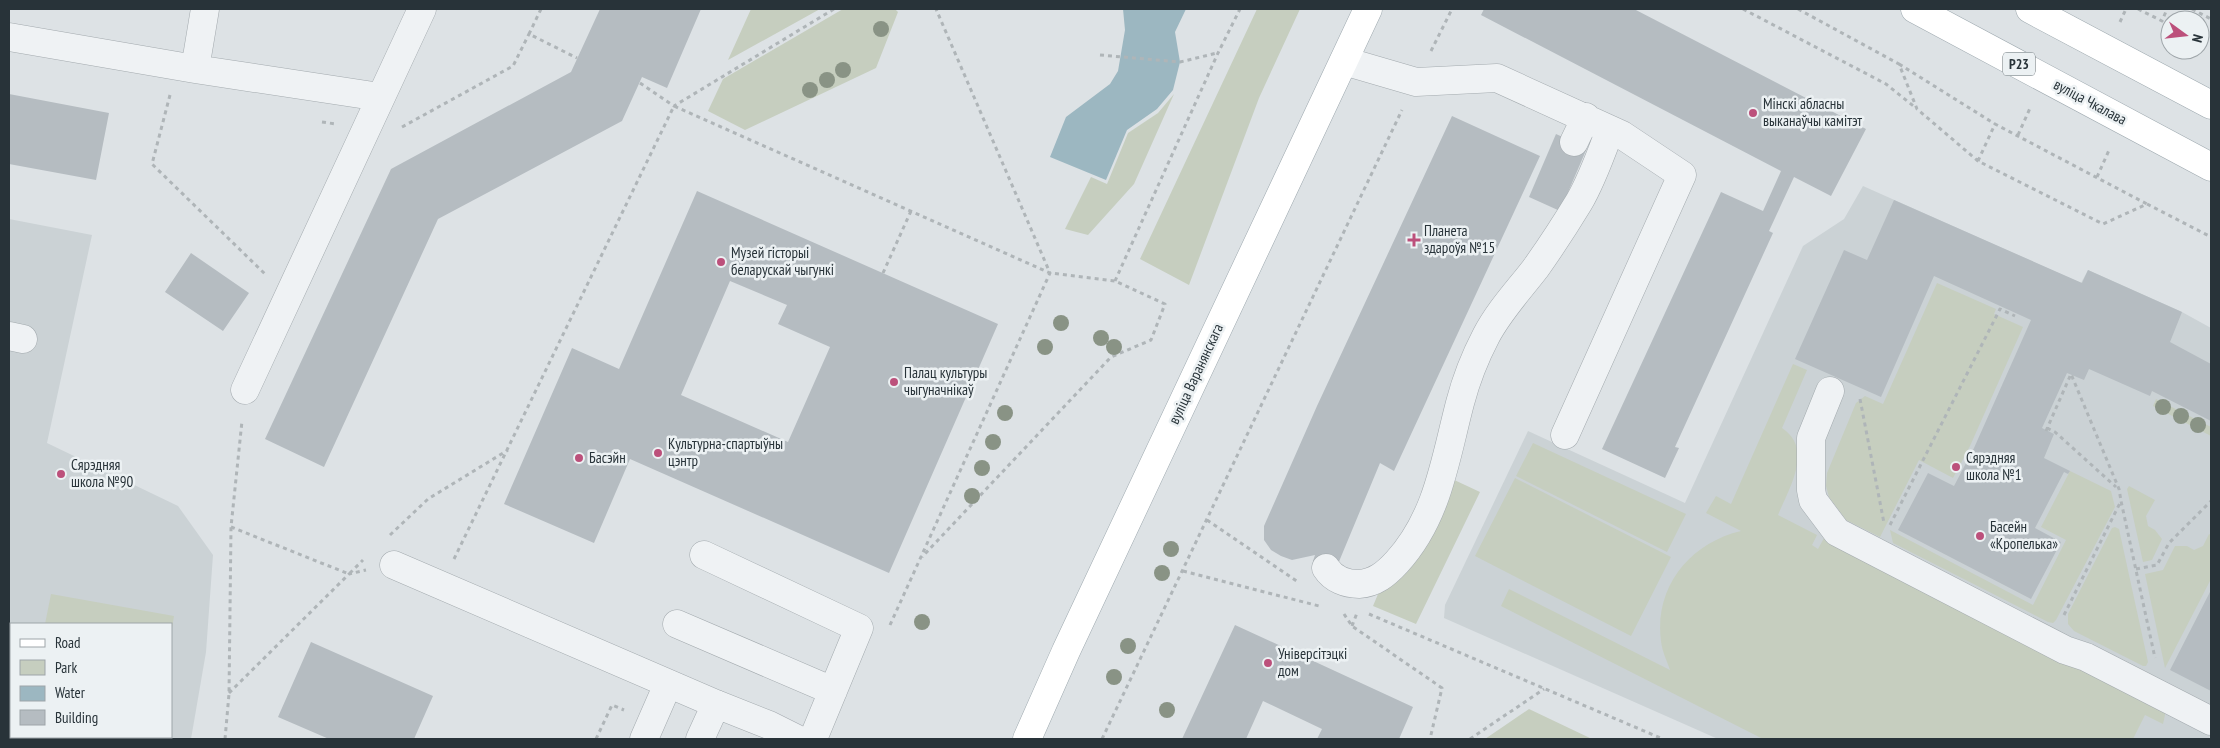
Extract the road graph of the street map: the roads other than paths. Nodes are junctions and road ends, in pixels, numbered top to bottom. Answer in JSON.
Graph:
{"nodes":[{"id":1,"x":206,"y":9,"type":"edge"},
{"id":2,"x":422,"y":9,"type":"edge"},
{"id":3,"x":1368,"y":9,"type":"edge"},
{"id":4,"x":1915,"y":9,"type":"edge"},
{"id":5,"x":2030,"y":9,"type":"edge"},
{"id":6,"x":9,"y":37,"type":"edge"},
{"id":7,"x":1344,"y":61,"type":"junction"},
{"id":8,"x":195,"y":69,"type":"junction"},
{"id":9,"x":380,"y":96,"type":"junction"},
{"id":10,"x":2211,"y":105,"type":"edge"},
{"id":11,"x":1586,"y":117,"type":"junction"},
{"id":12,"x":1610,"y":130,"type":"junction"},
{"id":13,"x":1574,"y":142,"type":"dead end"},
{"id":14,"x":2211,"y":167,"type":"edge"},
{"id":15,"x":245,"y":390,"type":"dead end"},
{"id":16,"x":1830,"y":391,"type":"dead end"},
{"id":17,"x":1566,"y":436,"type":"dead end"},
{"id":18,"x":704,"y":556,"type":"dead end"},
{"id":19,"x":382,"y":559,"type":"road end"},
{"id":20,"x":1326,"y":568,"type":"dead end"},
{"id":21,"x":677,"y":624,"type":"dead end"},
{"id":22,"x":668,"y":684,"type":"junction"},
{"id":23,"x":833,"y":691,"type":"junction"},
{"id":24,"x":716,"y":704,"type":"junction"},
{"id":25,"x":2211,"y":721,"type":"edge"},
{"id":26,"x":766,"y":732,"type":"edge"},
{"id":27,"x":644,"y":739,"type":"edge"},
{"id":28,"x":700,"y":739,"type":"edge"},
{"id":29,"x":797,"y":739,"type":"edge"},
{"id":30,"x":813,"y":739,"type":"edge"},
{"id":31,"x":1027,"y":739,"type":"edge"}],
"edges":[{"from":1,"to":8,"type":"lane"},
{"from":2,"to":9,"type":"lane"},
{"from":3,"to":7,"type":"main road","name":"вуліца Варанянскага"},
{"from":4,"to":14,"type":"main road","name":"вуліца Чкалава","number":"Р23"},
{"from":5,"to":10,"type":"main road"},
{"from":6,"to":8,"type":"lane"},
{"from":7,"to":11,"type":"lane"},
{"from":7,"to":31,"type":"main road","name":"вуліца Варанянскага"},
{"from":8,"to":9,"type":"lane"},
{"from":9,"to":15,"type":"lane"},
{"from":11,"to":12,"type":"lane"},
{"from":11,"to":13,"type":"lane"},
{"from":12,"to":17,"type":"lane"},
{"from":12,"to":20,"type":"lane"},
{"from":16,"to":25,"type":"lane"},
{"from":18,"to":23,"type":"lane"},
{"from":19,"to":22,"type":"lane"},
{"from":21,"to":23,"type":"lane"},
{"from":22,"to":24,"type":"lane"},
{"from":22,"to":27,"type":"lane"},
{"from":23,"to":30,"type":"lane"},
{"from":24,"to":26,"type":"lane"},
{"from":24,"to":28,"type":"lane"},
{"from":26,"to":29,"type":"lane"}]}
